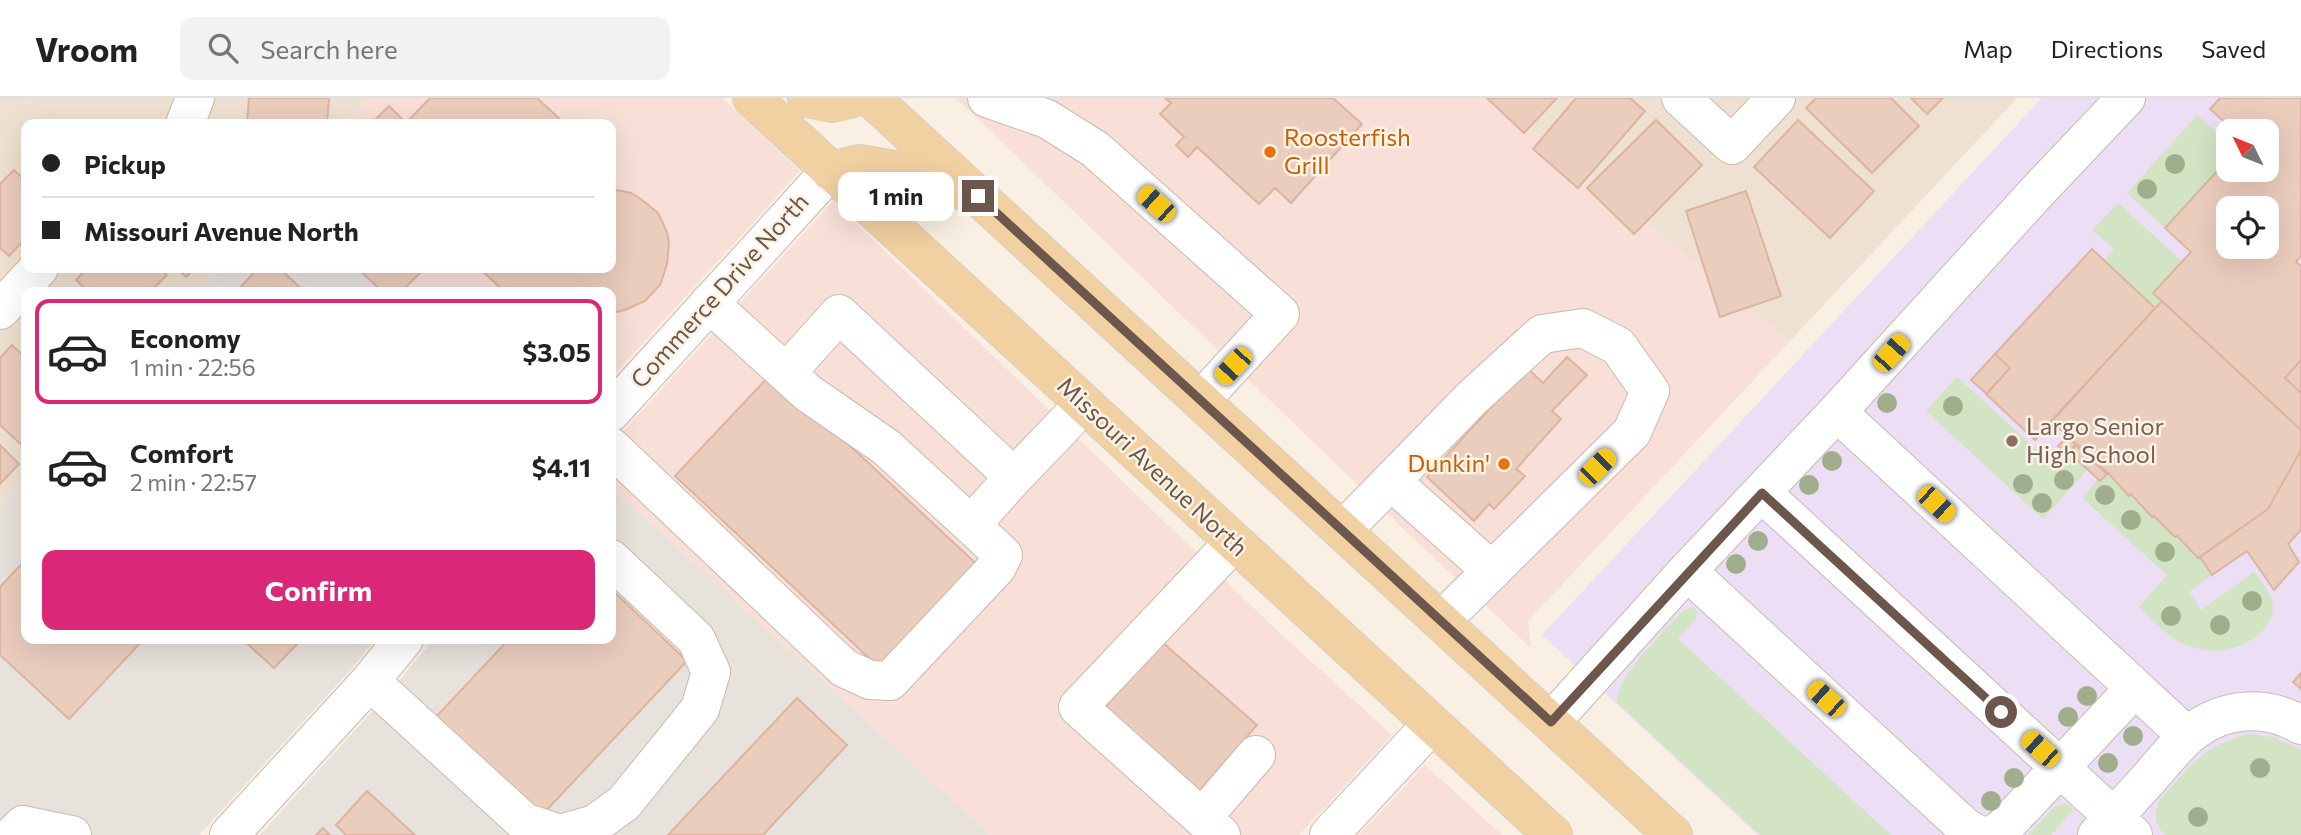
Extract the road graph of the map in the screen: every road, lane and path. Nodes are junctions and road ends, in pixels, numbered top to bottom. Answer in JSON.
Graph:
{"nodes":[{"id":1,"x":195,"y":98,"type":"edge"},
{"id":2,"x":752,"y":98,"type":"edge"},
{"id":3,"x":807,"y":98,"type":"edge"},
{"id":4,"x":853,"y":98,"type":"edge"},
{"id":5,"x":871,"y":98,"type":"edge"},
{"id":6,"x":987,"y":98,"type":"edge"},
{"id":7,"x":1681,"y":98,"type":"edge"},
{"id":8,"x":1776,"y":98,"type":"edge"},
{"id":9,"x":2126,"y":98,"type":"edge"},
{"id":10,"x":187,"y":119,"type":"edge"},
{"id":11,"x":830,"y":171,"type":"junction"},
{"id":12,"x":978,"y":196,"type":"junction"},
{"id":13,"x":34,"y":273,"type":"edge"},
{"id":14,"x":21,"y":287,"type":"edge"},
{"id":15,"x":21,"y":287,"type":"edge"},
{"id":16,"x":709,"y":303,"type":"junction"},
{"id":17,"x":0,"y":310,"type":"edge"},
{"id":18,"x":786,"y":373,"type":"junction"},
{"id":19,"x":1201,"y":400,"type":"junction"},
{"id":20,"x":1084,"y":404,"type":"junction"},
{"id":21,"x":616,"y":406,"type":"edge"},
{"id":22,"x":1837,"y":412,"type":"junction"},
{"id":23,"x":616,"y":452,"type":"edge"},
{"id":24,"x":1014,"y":477,"type":"junction"},
{"id":25,"x":1392,"y":481,"type":"junction"},
{"id":26,"x":1762,"y":493,"type":"junction"},
{"id":27,"x":971,"y":525,"type":"junction"},
{"id":28,"x":1343,"y":530,"type":"junction"},
{"id":29,"x":1234,"y":542,"type":"junction"},
{"id":30,"x":616,"y":564,"type":"edge"},
{"id":31,"x":1492,"y":571,"type":"junction"},
{"id":32,"x":1687,"y":572,"type":"junction"},
{"id":33,"x":1441,"y":621,"type":"junction"},
{"id":34,"x":400,"y":644,"type":"edge"},
{"id":35,"x":370,"y":681,"type":"junction"},
{"id":36,"x":2135,"y":688,"type":"junction"},
{"id":37,"x":1551,"y":722,"type":"junction"},
{"id":38,"x":1432,"y":724,"type":"junction"},
{"id":39,"x":2301,"y":725,"type":"edge"},
{"id":40,"x":2187,"y":736,"type":"junction"},
{"id":41,"x":1256,"y":755,"type":"dead end"},
{"id":42,"x":2060,"y":767,"type":"junction"},
{"id":43,"x":1211,"y":826,"type":"edge"},
{"id":44,"x":2115,"y":829,"type":"edge"},
{"id":45,"x":13,"y":835,"type":"edge"},
{"id":46,"x":72,"y":835,"type":"edge"},
{"id":47,"x":229,"y":835,"type":"edge"},
{"id":48,"x":1329,"y":835,"type":"edge"},
{"id":49,"x":1553,"y":835,"type":"edge"},
{"id":50,"x":1673,"y":835,"type":"edge"},
{"id":51,"x":1979,"y":835,"type":"edge"},
{"id":52,"x":1992,"y":835,"type":"edge"}],
"edges":[{"from":1,"to":10,"type":"street"},
{"from":2,"to":11,"type":"main road","name":"Missouri Avenue North"},
{"from":3,"to":4,"type":"main road"},
{"from":5,"to":12,"type":"main road"},
{"from":6,"to":19,"type":"street"},
{"from":7,"to":8,"type":"street"},
{"from":9,"to":22,"type":"street"},
{"from":11,"to":12,"type":"main road"},
{"from":11,"to":16,"type":"street","name":"Commerce Drive North"},
{"from":11,"to":20,"type":"main road","name":"Missouri Avenue North"},
{"from":12,"to":19,"type":"main road"},
{"from":13,"to":14,"type":"street"},
{"from":15,"to":17,"type":"street"},
{"from":16,"to":18,"type":"street"},
{"from":16,"to":21,"type":"street","name":"Commerce Drive North"},
{"from":18,"to":24,"type":"street"},
{"from":18,"to":27,"type":"street"},
{"from":19,"to":28,"type":"main road"},
{"from":20,"to":24,"type":"street"},
{"from":20,"to":29,"type":"main road","name":"Missouri Avenue North"},
{"from":22,"to":26,"type":"street"},
{"from":22,"to":36,"type":"street"},
{"from":23,"to":27,"type":"street"},
{"from":24,"to":27,"type":"street"},
{"from":25,"to":28,"type":"street"},
{"from":25,"to":31,"type":"street"},
{"from":25,"to":31,"type":"street"},
{"from":26,"to":32,"type":"street"},
{"from":26,"to":42,"type":"street"},
{"from":28,"to":33,"type":"main road"},
{"from":29,"to":38,"type":"main road","name":"Missouri Avenue North"},
{"from":29,"to":43,"type":"street"},
{"from":30,"to":35,"type":"street"},
{"from":31,"to":33,"type":"street"},
{"from":32,"to":37,"type":"street"},
{"from":32,"to":51,"type":"street"},
{"from":33,"to":37,"type":"main road"},
{"from":34,"to":35,"type":"street"},
{"from":35,"to":47,"type":"street"},
{"from":36,"to":40,"type":"street"},
{"from":36,"to":42,"type":"street"},
{"from":37,"to":50,"type":"main road"},
{"from":38,"to":48,"type":"street"},
{"from":38,"to":49,"type":"main road","name":"Missouri Avenue North"},
{"from":39,"to":40,"type":"street"},
{"from":40,"to":44,"type":"street"},
{"from":41,"to":43,"type":"street"},
{"from":42,"to":44,"type":"street"},
{"from":42,"to":52,"type":"street"},
{"from":45,"to":46,"type":"street"}]}
